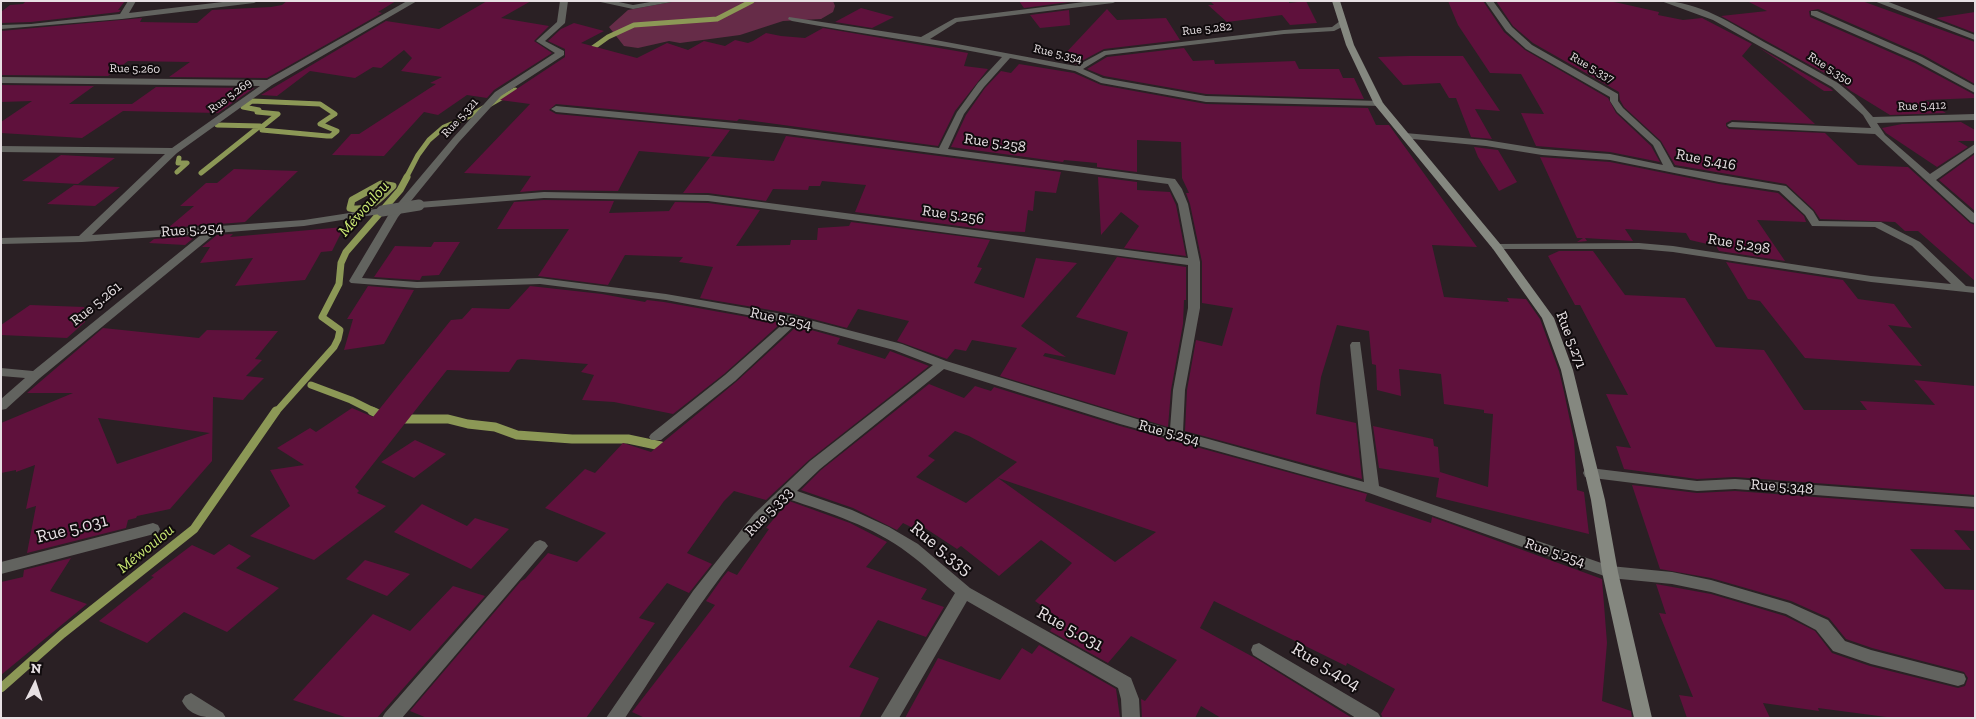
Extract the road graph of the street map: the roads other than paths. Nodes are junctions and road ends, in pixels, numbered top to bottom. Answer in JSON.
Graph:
{"nodes":[{"id":1,"x":132,"y":1,"type":"edge"},
{"id":2,"x":254,"y":1,"type":"edge"},
{"id":3,"x":413,"y":1,"type":"edge"},
{"id":4,"x":564,"y":1,"type":"edge"},
{"id":5,"x":600,"y":1,"type":"edge"},
{"id":6,"x":673,"y":1,"type":"edge"},
{"id":7,"x":1113,"y":1,"type":"edge"},
{"id":8,"x":1336,"y":1,"type":"edge"},
{"id":9,"x":1489,"y":1,"type":"edge"},
{"id":10,"x":1683,"y":1,"type":"edge"},
{"id":11,"x":1878,"y":1,"type":"edge"},
{"id":12,"x":1669,"y":2,"type":"edge"},
{"id":13,"x":1814,"y":13,"type":"dead end"},
{"id":14,"x":122,"y":17,"type":"junction"},
{"id":15,"x":792,"y":19,"type":"dead end"},
{"id":16,"x":1343,"y":23,"type":"junction"},
{"id":17,"x":1,"y":28,"type":"edge"},
{"id":18,"x":1975,"y":38,"type":"edge"},
{"id":19,"x":922,"y":40,"type":"junction"},
{"id":20,"x":1008,"y":56,"type":"junction"},
{"id":21,"x":1077,"y":69,"type":"junction"},
{"id":22,"x":1,"y":80,"type":"edge"},
{"id":23,"x":269,"y":83,"type":"junction"},
{"id":24,"x":1975,"y":90,"type":"edge"},
{"id":25,"x":1379,"y":104,"type":"junction"},
{"id":26,"x":556,"y":108,"type":"dead end"},
{"id":27,"x":1975,"y":117,"type":"edge"},
{"id":28,"x":1870,"y":120,"type":"junction"},
{"id":29,"x":1732,"y":125,"type":"dead end"},
{"id":30,"x":1877,"y":130,"type":"junction"},
{"id":31,"x":1405,"y":136,"type":"junction"},
{"id":32,"x":1975,"y":147,"type":"edge"},
{"id":33,"x":1,"y":149,"type":"edge"},
{"id":34,"x":174,"y":151,"type":"junction"},
{"id":35,"x":942,"y":151,"type":"junction"},
{"id":36,"x":1670,"y":168,"type":"junction"},
{"id":37,"x":1930,"y":179,"type":"junction"},
{"id":38,"x":419,"y":205,"type":"joint"},
{"id":39,"x":1975,"y":220,"type":"edge"},
{"id":40,"x":214,"y":229,"type":"junction"},
{"id":41,"x":82,"y":239,"type":"junction"},
{"id":42,"x":1,"y":241,"type":"edge"},
{"id":43,"x":1497,"y":247,"type":"junction"},
{"id":44,"x":1194,"y":262,"type":"junction"},
{"id":45,"x":355,"y":281,"type":"joint"},
{"id":46,"x":1969,"y":290,"type":"edge"},
{"id":47,"x":794,"y":320,"type":"junction"},
{"id":48,"x":1356,"y":345,"type":"dead end"},
{"id":49,"x":942,"y":364,"type":"junction"},
{"id":50,"x":1,"y":372,"type":"edge"},
{"id":51,"x":36,"y":375,"type":"junction"},
{"id":52,"x":1,"y":406,"type":"edge"},
{"id":53,"x":1176,"y":435,"type":"junction"},
{"id":54,"x":656,"y":437,"type":"dead end"},
{"id":55,"x":1590,"y":473,"type":"junction"},
{"id":56,"x":1372,"y":489,"type":"junction"},
{"id":57,"x":787,"y":493,"type":"junction"},
{"id":58,"x":1975,"y":502,"type":"edge"},
{"id":59,"x":153,"y":530,"type":"dead end"},
{"id":60,"x":540,"y":546,"type":"dead end"},
{"id":61,"x":1,"y":568,"type":"edge"},
{"id":62,"x":1610,"y":572,"type":"junction"},
{"id":63,"x":964,"y":592,"type":"junction"},
{"id":64,"x":1259,"y":650,"type":"dead end"},
{"id":65,"x":1958,"y":679,"type":"dead end"},
{"id":66,"x":192,"y":701,"type":"dead end"},
{"id":67,"x":217,"y":718,"type":"edge"},
{"id":68,"x":391,"y":718,"type":"edge"},
{"id":69,"x":615,"y":718,"type":"edge"},
{"id":70,"x":889,"y":718,"type":"edge"},
{"id":71,"x":1131,"y":718,"type":"edge"},
{"id":72,"x":1372,"y":718,"type":"edge"},
{"id":73,"x":1643,"y":718,"type":"edge"}],
"edges":[{"from":1,"to":14,"type":"street"},
{"from":2,"to":14,"type":"street"},
{"from":3,"to":23,"type":"street","name":"Rue 5.269"},
{"from":4,"to":45,"type":"street","name":"Rue 5.321"},
{"from":5,"to":6,"type":"street"},
{"from":7,"to":19,"type":"street"},
{"from":8,"to":16,"type":"street","name":"Rue 5.271"},
{"from":9,"to":36,"type":"street","name":"Rue 5.337"},
{"from":10,"to":12,"type":"street"},
{"from":11,"to":18,"type":"street"},
{"from":12,"to":28,"type":"street","name":"Rue 5.350"},
{"from":13,"to":24,"type":"street"},
{"from":14,"to":17,"type":"street"},
{"from":15,"to":19,"type":"street","name":"Rue 5.354"},
{"from":16,"to":21,"type":"street","name":"Rue 5.282"},
{"from":16,"to":25,"type":"street","name":"Rue 5.271"},
{"from":19,"to":20,"type":"street","name":"Rue 5.354"},
{"from":20,"to":21,"type":"street","name":"Rue 5.354"},
{"from":20,"to":35,"type":"street"},
{"from":21,"to":25,"type":"street","name":"Rue 5.354"},
{"from":22,"to":23,"type":"street","name":"Rue 5.260"},
{"from":23,"to":34,"type":"street","name":"Rue 5.269"},
{"from":25,"to":31,"type":"street","name":"Rue 5.271"},
{"from":26,"to":35,"type":"street","name":"Rue 5.258"},
{"from":27,"to":28,"type":"street","name":"Rue 5.412"},
{"from":28,"to":30,"type":"street","name":"Rue 5.350"},
{"from":29,"to":30,"type":"street"},
{"from":30,"to":37,"type":"street","name":"Rue 5.350"},
{"from":31,"to":36,"type":"street","name":"Rue 5.416"},
{"from":31,"to":43,"type":"street","name":"Rue 5.271"},
{"from":32,"to":37,"type":"street"},
{"from":33,"to":34,"type":"street"},
{"from":34,"to":41,"type":"street","name":"Rue 5.269"},
{"from":35,"to":44,"type":"street","name":"Rue 5.258"},
{"from":36,"to":46,"type":"street","name":"Rue 5.416"},
{"from":37,"to":39,"type":"street","name":"Rue 5.350"},
{"from":38,"to":40,"type":"street","name":"Rue 5.254","bridge":true},
{"from":38,"to":44,"type":"street","name":"Rue 5.256"},
{"from":40,"to":41,"type":"street","name":"Rue 5.254"},
{"from":40,"to":51,"type":"street","name":"Rue 5.261"},
{"from":41,"to":42,"type":"street","name":"Rue 5.254"},
{"from":43,"to":46,"type":"street","name":"Rue 5.298"},
{"from":43,"to":55,"type":"street","name":"Rue 5.271"},
{"from":44,"to":53,"type":"street","name":"Rue 5.258"},
{"from":45,"to":47,"type":"street","name":"Rue 5.254"},
{"from":47,"to":49,"type":"street","name":"Rue 5.254"},
{"from":47,"to":54,"type":"street"},
{"from":48,"to":56,"type":"street"},
{"from":49,"to":53,"type":"street","name":"Rue 5.254"},
{"from":49,"to":57,"type":"street","name":"Rue 5.333"},
{"from":50,"to":51,"type":"street"},
{"from":51,"to":52,"type":"street","name":"Rue 5.261"},
{"from":53,"to":56,"type":"street","name":"Rue 5.254"},
{"from":55,"to":58,"type":"street","name":"Rue 5.348"},
{"from":55,"to":62,"type":"street","name":"Rue 5.271"},
{"from":56,"to":62,"type":"street","name":"Rue 5.254"},
{"from":57,"to":63,"type":"street","name":"Rue 5.335"},
{"from":57,"to":69,"type":"street","name":"Rue 5.333"},
{"from":59,"to":61,"type":"street","name":"Rue 5.031"},
{"from":60,"to":68,"type":"street"},
{"from":62,"to":65,"type":"street","name":"Rue 5.254"},
{"from":62,"to":73,"type":"street","name":"Rue 5.271"},
{"from":63,"to":70,"type":"street","name":"Rue 5.335"},
{"from":63,"to":71,"type":"street","name":"Rue 5.031"},
{"from":64,"to":72,"type":"street","name":"Rue 5.404"},
{"from":66,"to":67,"type":"street"}]}
